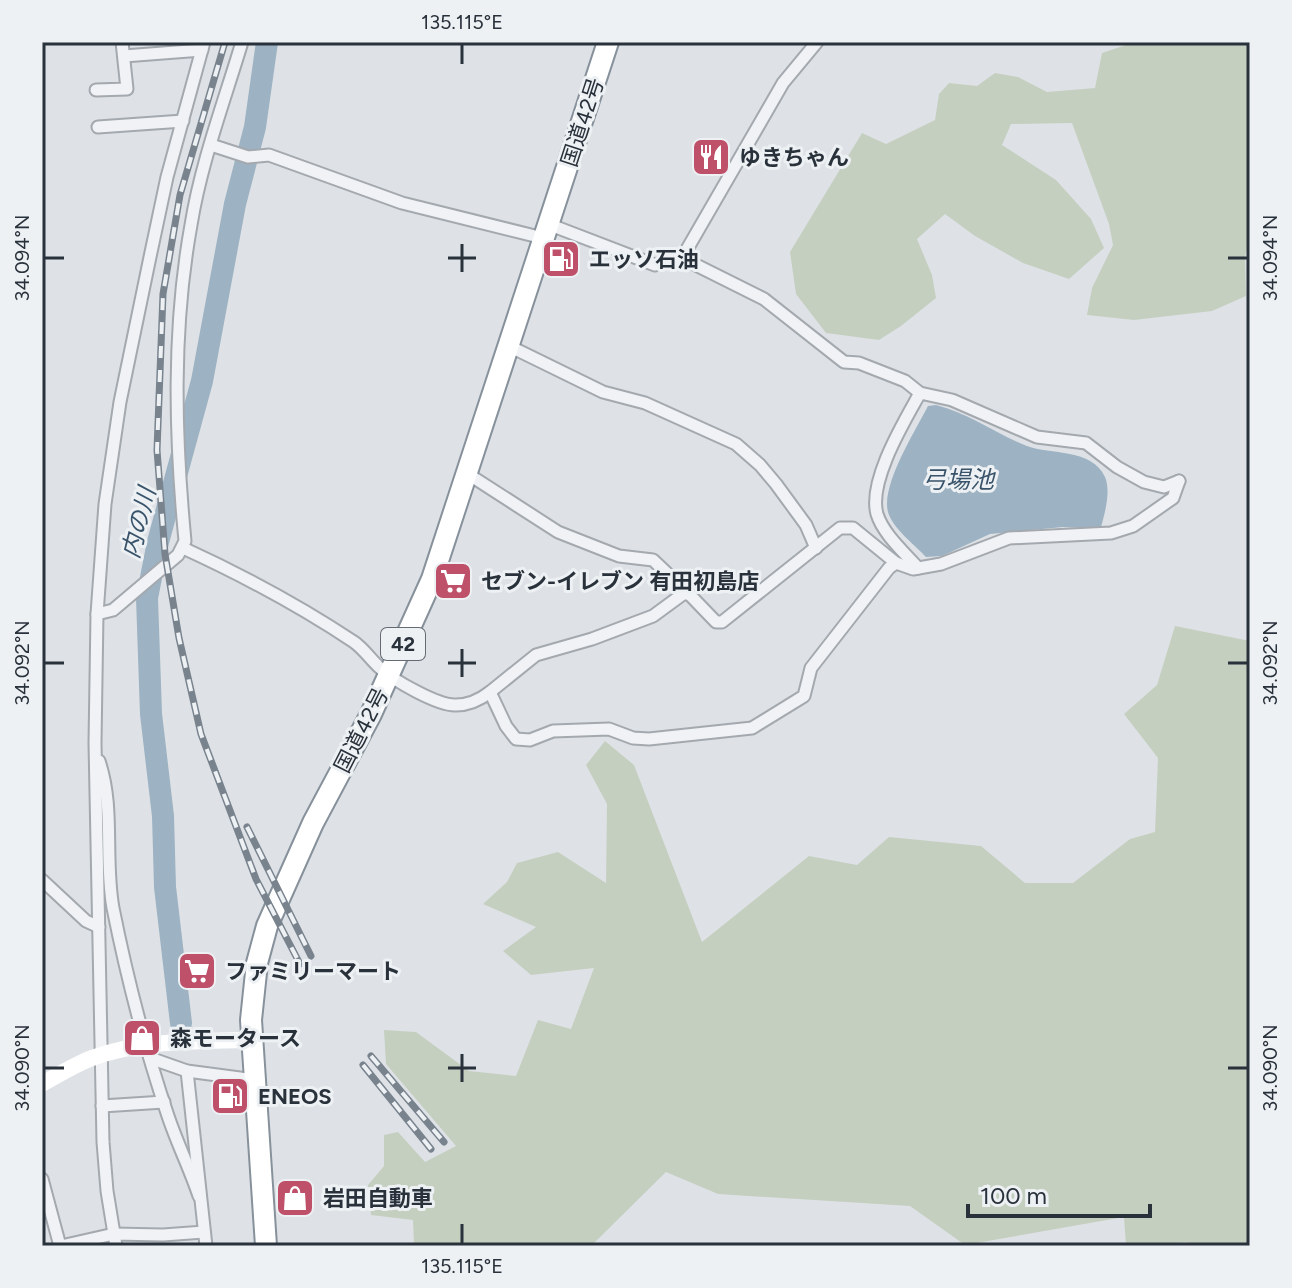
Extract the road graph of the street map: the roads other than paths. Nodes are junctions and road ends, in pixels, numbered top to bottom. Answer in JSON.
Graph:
{"nodes":[{"id":1,"x":122,"y":42,"type":"edge"},
{"id":2,"x":242,"y":42,"type":"edge"},
{"id":3,"x":608,"y":42,"type":"edge"},
{"id":4,"x":817,"y":42,"type":"edge"},
{"id":5,"x":203,"y":46,"type":"edge"},
{"id":6,"x":124,"y":56,"type":"junction"},
{"id":7,"x":96,"y":90,"type":"dead end"},
{"id":8,"x":183,"y":121,"type":"junction"},
{"id":9,"x":98,"y":127,"type":"dead end"},
{"id":10,"x":211,"y":145,"type":"junction"},
{"id":11,"x":546,"y":231,"type":"junction"},
{"id":12,"x":682,"y":258,"type":"junction"},
{"id":13,"x":509,"y":346,"type":"junction"},
{"id":14,"x":920,"y":393,"type":"junction"},
{"id":15,"x":468,"y":474,"type":"junction"},
{"id":16,"x":183,"y":548,"type":"junction"},
{"id":17,"x":816,"y":548,"type":"junction"},
{"id":18,"x":896,"y":563,"type":"junction"},
{"id":19,"x":919,"y":569,"type":"junction"},
{"id":20,"x":689,"y":594,"type":"junction"},
{"id":21,"x":97,"y":614,"type":"junction"},
{"id":22,"x":389,"y":675,"type":"junction"},
{"id":23,"x":490,"y":692,"type":"junction"},
{"id":24,"x":95,"y":750,"type":"junction"},
{"id":25,"x":42,"y":880,"type":"edge"},
{"id":26,"x":99,"y":927,"type":"junction"},
{"id":27,"x":251,"y":1040,"type":"junction"},
{"id":28,"x":148,"y":1053,"type":"junction"},
{"id":29,"x":102,"y":1055,"type":"junction"},
{"id":30,"x":187,"y":1071,"type":"junction"},
{"id":31,"x":255,"y":1080,"type":"junction"},
{"id":32,"x":42,"y":1084,"type":"edge"},
{"id":33,"x":164,"y":1102,"type":"junction"},
{"id":34,"x":102,"y":1106,"type":"junction"},
{"id":35,"x":42,"y":1179,"type":"edge"},
{"id":36,"x":199,"y":1196,"type":"junction"},
{"id":37,"x":204,"y":1232,"type":"junction"},
{"id":38,"x":115,"y":1240,"type":"edge"},
{"id":39,"x":60,"y":1246,"type":"edge"},
{"id":40,"x":206,"y":1246,"type":"edge"},
{"id":41,"x":266,"y":1246,"type":"edge"}],
"edges":[{"from":1,"to":6,"type":"street"},
{"from":2,"to":10,"type":"street"},
{"from":3,"to":11,"type":"highway","name":"国道42号","number":"42"},
{"from":4,"to":12,"type":"street"},
{"from":5,"to":6,"type":"street"},
{"from":5,"to":8,"type":"street"},
{"from":6,"to":7,"type":"street"},
{"from":8,"to":9,"type":"street"},
{"from":8,"to":21,"type":"street"},
{"from":10,"to":11,"type":"street"},
{"from":10,"to":16,"type":"street"},
{"from":11,"to":12,"type":"street"},
{"from":11,"to":13,"type":"highway","name":"国道42号","number":"42"},
{"from":12,"to":14,"type":"street"},
{"from":13,"to":15,"type":"highway","name":"国道42号","number":"42"},
{"from":13,"to":17,"type":"street"},
{"from":14,"to":19,"type":"street"},
{"from":14,"to":19,"type":"street"},
{"from":15,"to":20,"type":"street"},
{"from":15,"to":22,"type":"highway","name":"国道42号","number":"42"},
{"from":16,"to":21,"type":"street"},
{"from":16,"to":22,"type":"street"},
{"from":17,"to":18,"type":"street"},
{"from":17,"to":20,"type":"street"},
{"from":18,"to":19,"type":"street"},
{"from":18,"to":23,"type":"street"},
{"from":20,"to":23,"type":"street"},
{"from":21,"to":24,"type":"street"},
{"from":22,"to":23,"type":"street"},
{"from":22,"to":27,"type":"highway","name":"国道42号","number":"42"},
{"from":24,"to":26,"type":"street"},
{"from":24,"to":28,"type":"street"},
{"from":25,"to":26,"type":"street"},
{"from":26,"to":29,"type":"street"},
{"from":27,"to":28,"type":"street"},
{"from":27,"to":31,"type":"highway","name":"国道42号","number":"42"},
{"from":28,"to":29,"type":"street"},
{"from":28,"to":30,"type":"street"},
{"from":28,"to":33,"type":"street"},
{"from":29,"to":32,"type":"street"},
{"from":29,"to":34,"type":"street"},
{"from":30,"to":31,"type":"street"},
{"from":30,"to":36,"type":"street"},
{"from":31,"to":41,"type":"highway","name":"国道42号","number":"42"},
{"from":33,"to":34,"type":"street"},
{"from":33,"to":36,"type":"street"},
{"from":34,"to":38,"type":"street"},
{"from":35,"to":39,"type":"street"},
{"from":36,"to":37,"type":"street"},
{"from":37,"to":38,"type":"street"},
{"from":37,"to":40,"type":"street"},
{"from":38,"to":39,"type":"street"}]}
